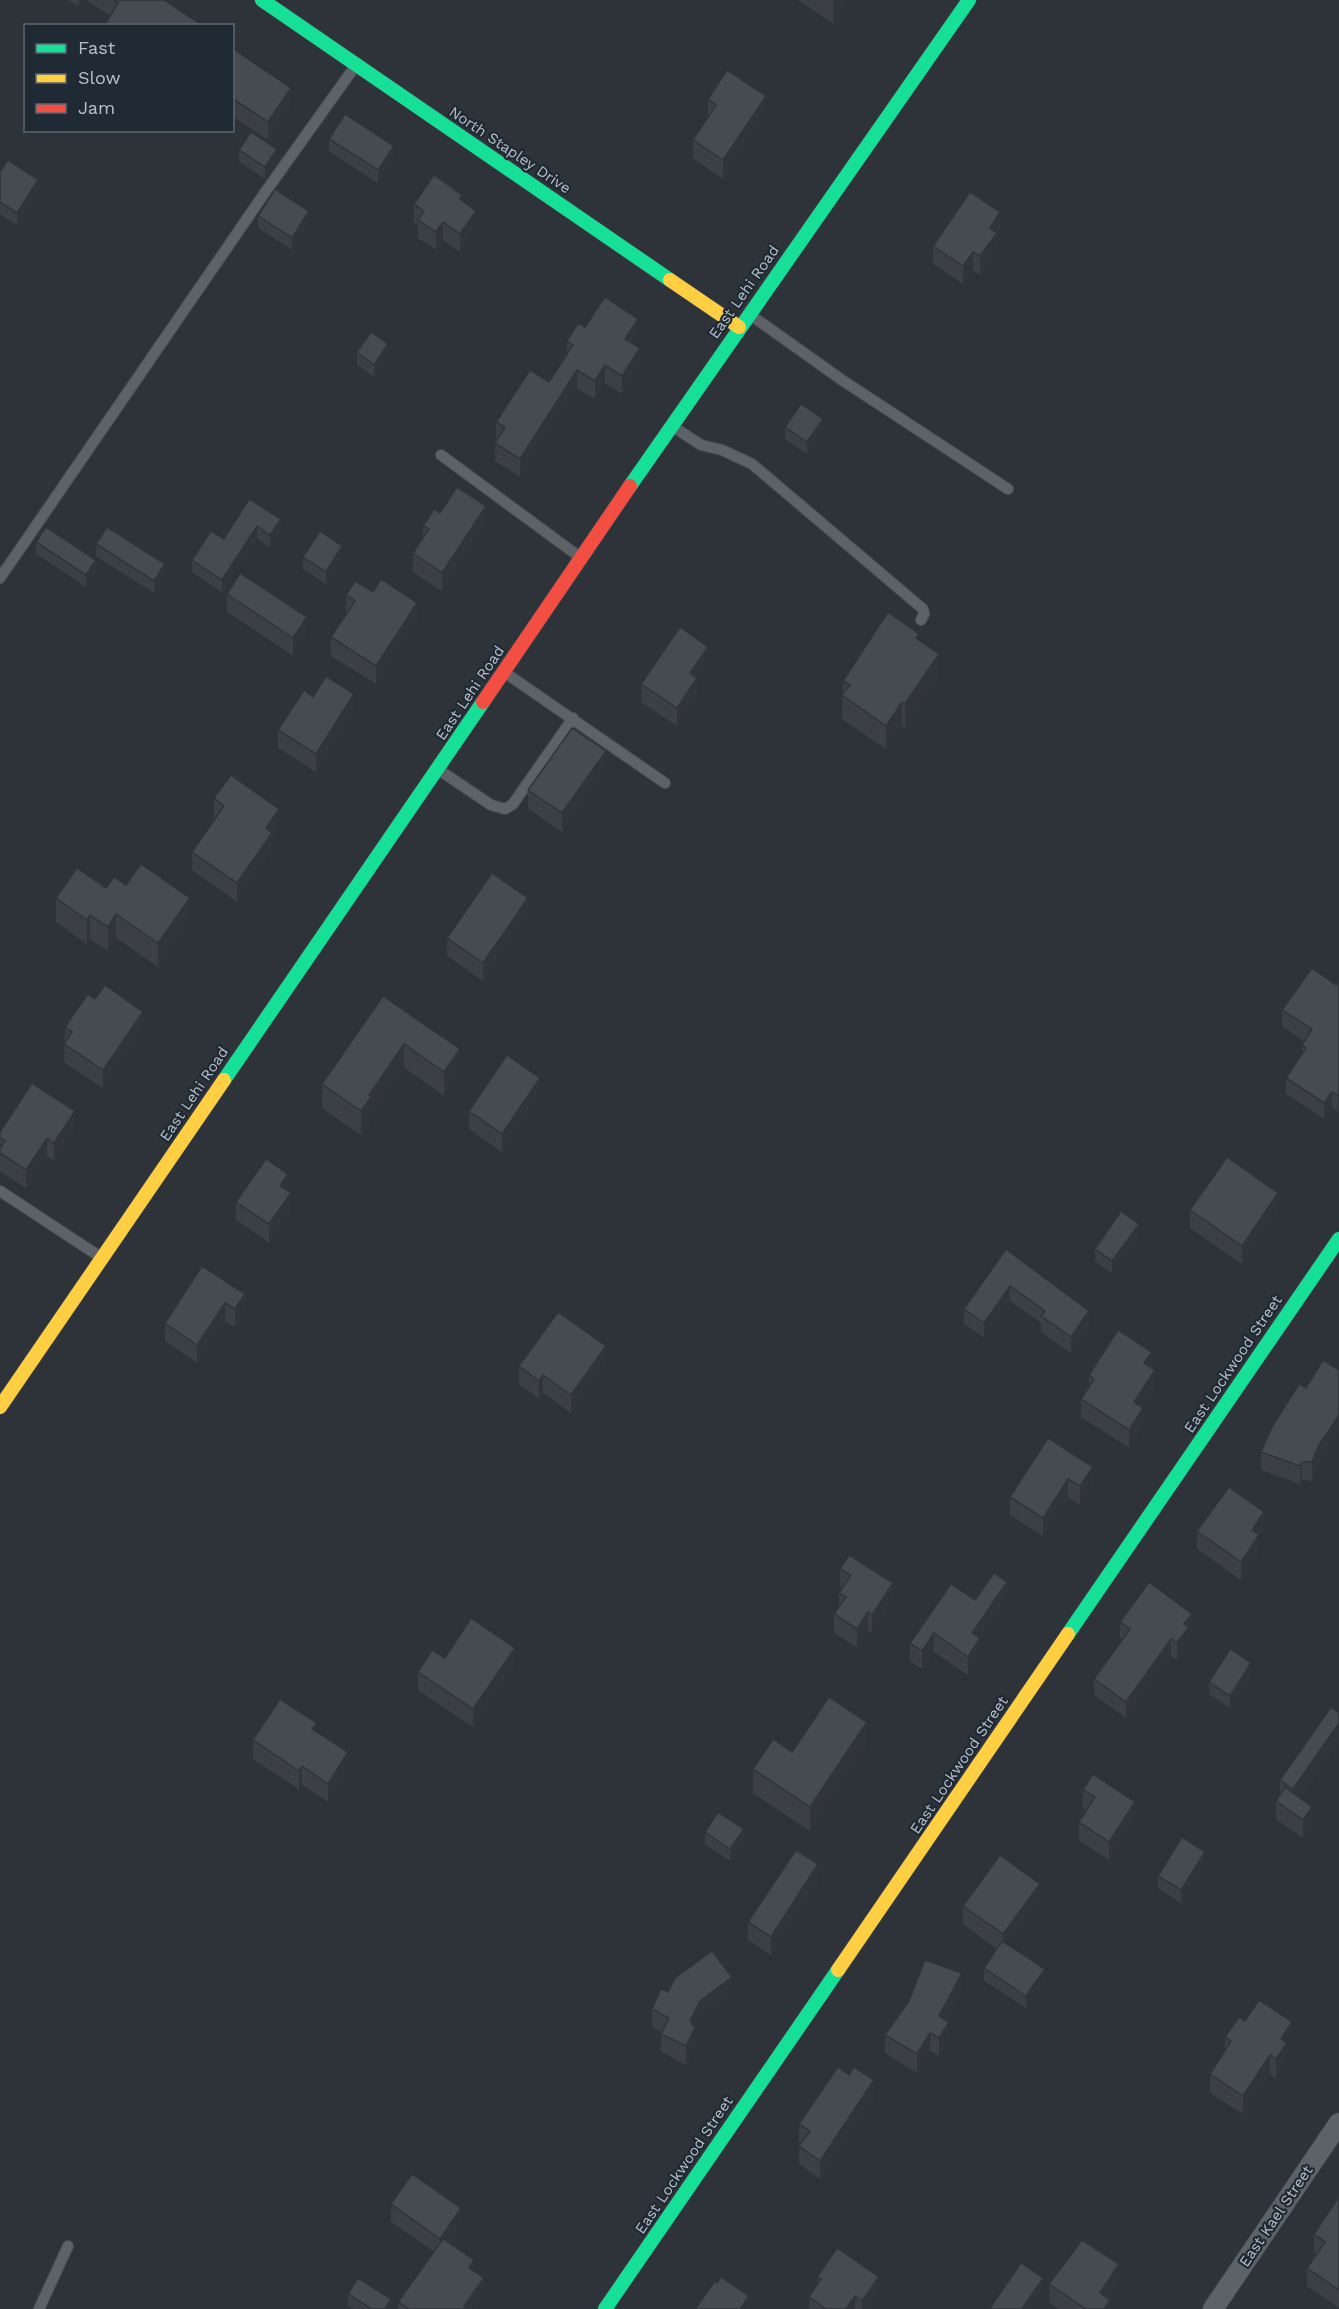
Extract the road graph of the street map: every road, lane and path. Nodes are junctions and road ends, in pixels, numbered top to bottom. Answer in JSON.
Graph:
{"nodes":[{"id":1,"x":262,"y":0,"type":"edge"},
{"id":2,"x":969,"y":0,"type":"edge"},
{"id":3,"x":356,"y":65,"type":"junction"},
{"id":4,"x":749,"y":313,"type":"junction"},
{"id":5,"x":739,"y":327,"type":"junction"},
{"id":6,"x":672,"y":425,"type":"junction"},
{"id":7,"x":441,"y":455,"type":"dead end"},
{"id":8,"x":1008,"y":489,"type":"dead end"},
{"id":9,"x":582,"y":558,"type":"junction"},
{"id":10,"x":0,"y":578,"type":"edge"},
{"id":11,"x":921,"y":620,"type":"dead end"},
{"id":12,"x":504,"y":672,"type":"junction"},
{"id":13,"x":573,"y":718,"type":"junction"},
{"id":14,"x":438,"y":769,"type":"junction"},
{"id":15,"x":665,"y":783,"type":"dead end"},
{"id":16,"x":0,"y":1191,"type":"edge"},
{"id":17,"x":1339,"y":1239,"type":"edge"},
{"id":18,"x":102,"y":1258,"type":"junction"},
{"id":19,"x":0,"y":1407,"type":"edge"},
{"id":20,"x":1339,"y":2123,"type":"edge"},
{"id":21,"x":68,"y":2246,"type":"dead end"},
{"id":22,"x":39,"y":2309,"type":"edge"},
{"id":23,"x":605,"y":2309,"type":"edge"},
{"id":24,"x":1213,"y":2309,"type":"edge"}],
"edges":[{"from":1,"to":3,"type":"street","name":"North Stapley Drive"},
{"from":2,"to":4,"type":"street","name":"East Lehi Road"},
{"from":3,"to":5,"type":"street","name":"North Stapley Drive"},
{"from":3,"to":10,"type":"lane"},
{"from":4,"to":5,"type":"street","name":"East Lehi Road"},
{"from":4,"to":8,"type":"lane"},
{"from":5,"to":6,"type":"street","name":"East Lehi Road"},
{"from":6,"to":9,"type":"street","name":"East Lehi Road"},
{"from":6,"to":11,"type":"lane"},
{"from":7,"to":9,"type":"lane"},
{"from":9,"to":12,"type":"street","name":"East Lehi Road"},
{"from":12,"to":13,"type":"lane"},
{"from":12,"to":14,"type":"street","name":"East Lehi Road"},
{"from":13,"to":14,"type":"lane"},
{"from":13,"to":15,"type":"lane"},
{"from":14,"to":18,"type":"street","name":"East Lehi Road"},
{"from":16,"to":18,"type":"lane"},
{"from":17,"to":23,"type":"street","name":"East Lockwood Street"},
{"from":18,"to":19,"type":"street","name":"East Lehi Road"},
{"from":20,"to":24,"type":"street","name":"East Kael Street"},
{"from":21,"to":22,"type":"lane"}]}
